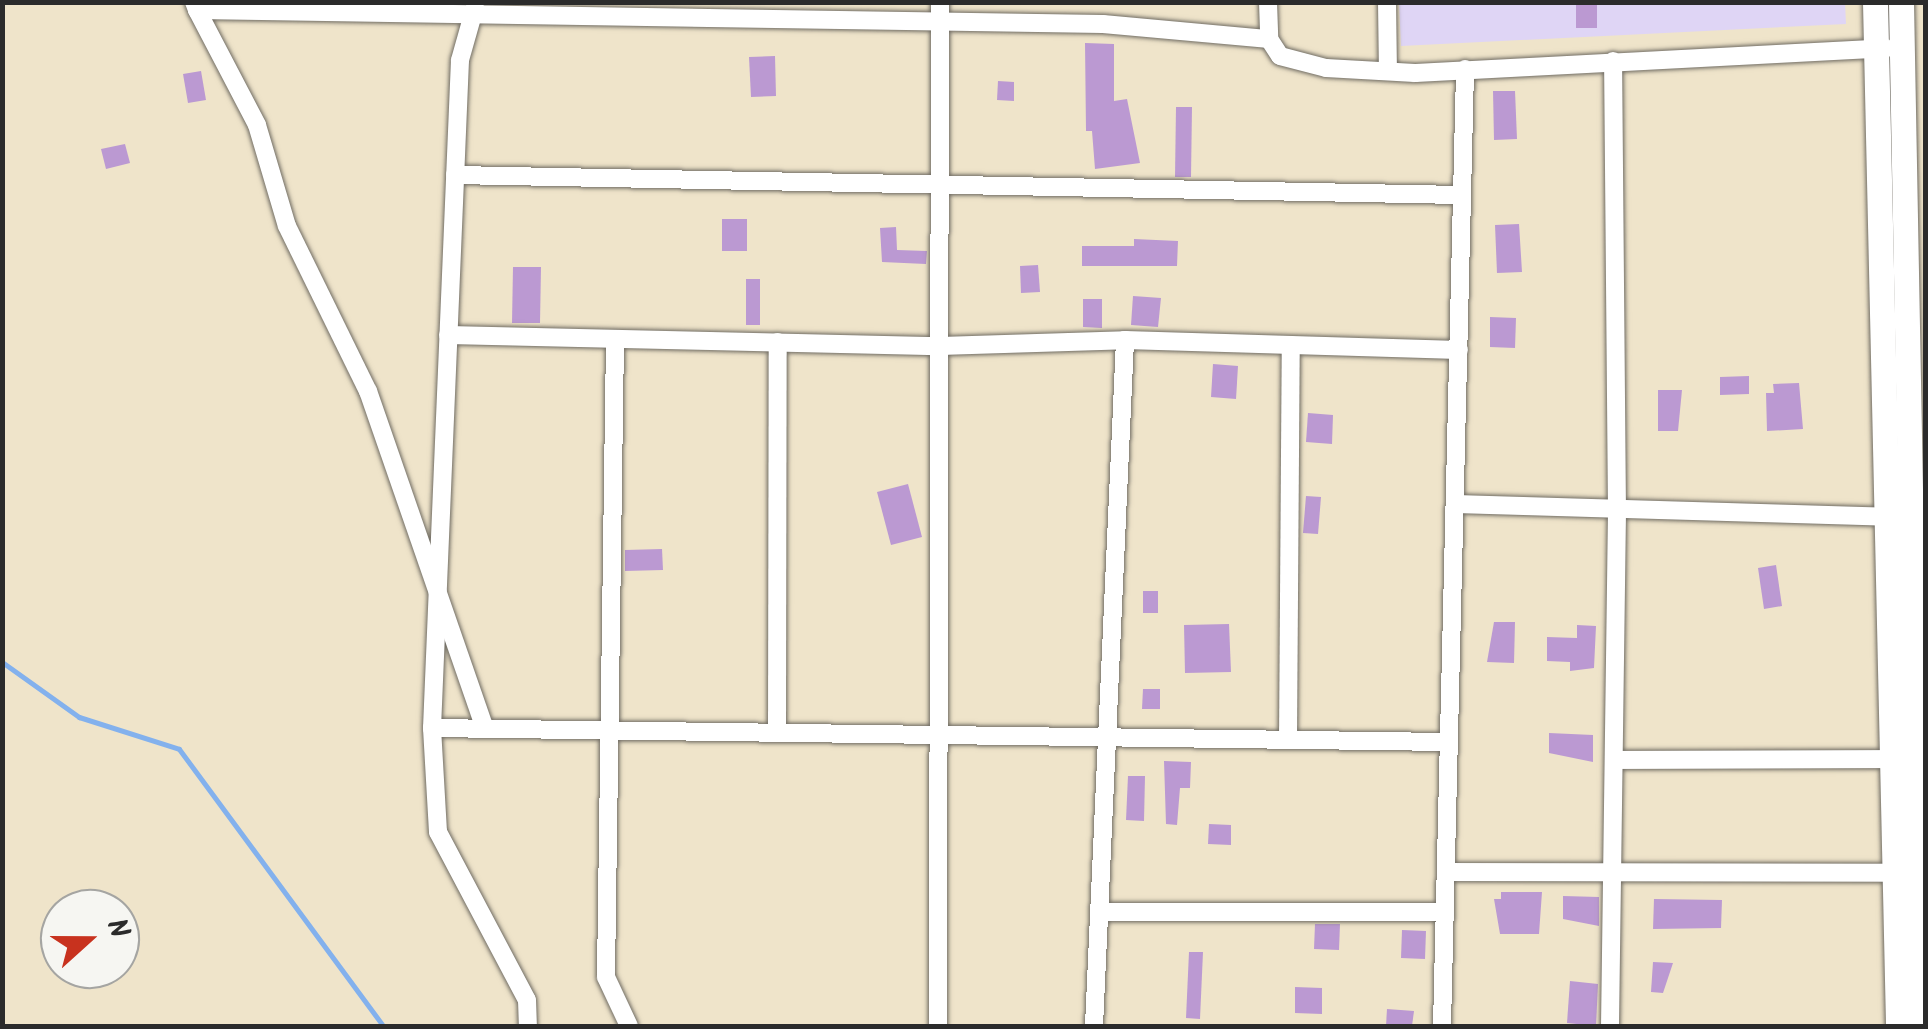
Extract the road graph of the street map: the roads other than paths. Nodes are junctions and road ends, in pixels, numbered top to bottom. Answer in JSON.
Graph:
{"nodes":[{"id":1,"x":1103,"y":2,"type":"edge"},
{"id":2,"x":1268,"y":2,"type":"edge"},
{"id":3,"x":1386,"y":2,"type":"edge"},
{"id":4,"x":1875,"y":2,"type":"edge"},
{"id":5,"x":1901,"y":2,"type":"edge"},
{"id":6,"x":195,"y":6,"type":"edge"},
{"id":7,"x":475,"y":8,"type":"edge"},
{"id":8,"x":834,"y":11,"type":"edge"},
{"id":9,"x":940,"y":12,"type":"edge"},
{"id":10,"x":1103,"y":24,"type":"junction"},
{"id":11,"x":1268,"y":39,"type":"junction"},
{"id":12,"x":1876,"y":47,"type":"junction"},
{"id":13,"x":1902,"y":48,"type":"junction"},
{"id":14,"x":1613,"y":61,"type":"junction"},
{"id":15,"x":1466,"y":69,"type":"junction"},
{"id":16,"x":1388,"y":71,"type":"junction"},
{"id":17,"x":1891,"y":145,"type":"junction"},
{"id":18,"x":455,"y":175,"type":"junction"},
{"id":19,"x":939,"y":181,"type":"junction"},
{"id":20,"x":1462,"y":195,"type":"junction"},
{"id":21,"x":1916,"y":320,"type":"edge"},
{"id":22,"x":448,"y":335,"type":"junction"},
{"id":23,"x":614,"y":339,"type":"junction"},
{"id":24,"x":1124,"y":340,"type":"junction"},
{"id":25,"x":778,"y":342,"type":"junction"},
{"id":26,"x":1291,"y":345,"type":"junction"},
{"id":27,"x":939,"y":346,"type":"junction"},
{"id":28,"x":1458,"y":350,"type":"junction"},
{"id":29,"x":1456,"y":504,"type":"junction"},
{"id":30,"x":1617,"y":512,"type":"junction"},
{"id":31,"x":1899,"y":517,"type":"junction"},
{"id":32,"x":1919,"y":580,"type":"edge"},
{"id":33,"x":437,"y":602,"type":"junction"},
{"id":34,"x":432,"y":728,"type":"junction"},
{"id":35,"x":485,"y":728,"type":"junction"},
{"id":36,"x":607,"y":730,"type":"junction"},
{"id":37,"x":777,"y":733,"type":"junction"},
{"id":38,"x":938,"y":736,"type":"junction"},
{"id":39,"x":1107,"y":738,"type":"junction"},
{"id":40,"x":1288,"y":740,"type":"junction"},
{"id":41,"x":1447,"y":742,"type":"junction"},
{"id":42,"x":1615,"y":760,"type":"junction"},
{"id":43,"x":1905,"y":760,"type":"junction"},
{"id":44,"x":1446,"y":872,"type":"junction"},
{"id":45,"x":1894,"y":874,"type":"junction"},
{"id":46,"x":1613,"y":876,"type":"junction"},
{"id":47,"x":1099,"y":912,"type":"junction"},
{"id":48,"x":1445,"y":912,"type":"junction"},
{"id":49,"x":528,"y":1026,"type":"edge"},
{"id":50,"x":629,"y":1026,"type":"edge"},
{"id":51,"x":938,"y":1026,"type":"edge"},
{"id":52,"x":1094,"y":1026,"type":"edge"},
{"id":53,"x":1442,"y":1026,"type":"edge"},
{"id":54,"x":1610,"y":1026,"type":"edge"},
{"id":55,"x":1898,"y":1026,"type":"edge"},
{"id":56,"x":1920,"y":1026,"type":"edge"}],
"edges":[{"from":1,"to":10,"type":"street"},
{"from":2,"to":11,"type":"street"},
{"from":3,"to":16,"type":"street"},
{"from":4,"to":12,"type":"main road"},
{"from":5,"to":13,"type":"main road"},
{"from":6,"to":7,"type":"street"},
{"from":6,"to":33,"type":"street"},
{"from":7,"to":8,"type":"street"},
{"from":7,"to":18,"type":"street"},
{"from":8,"to":9,"type":"street"},
{"from":9,"to":10,"type":"street"},
{"from":9,"to":19,"type":"street"},
{"from":10,"to":11,"type":"street"},
{"from":11,"to":16,"type":"street"},
{"from":12,"to":13,"type":"street"},
{"from":12,"to":14,"type":"street"},
{"from":12,"to":17,"type":"main road"},
{"from":13,"to":17,"type":"main road"},
{"from":14,"to":15,"type":"street"},
{"from":14,"to":30,"type":"street"},
{"from":15,"to":16,"type":"street"},
{"from":15,"to":20,"type":"street"},
{"from":17,"to":21,"type":"main road"},
{"from":17,"to":31,"type":"main road"},
{"from":18,"to":19,"type":"street"},
{"from":18,"to":22,"type":"street"},
{"from":19,"to":20,"type":"street"},
{"from":19,"to":27,"type":"street"},
{"from":20,"to":28,"type":"street"},
{"from":21,"to":31,"type":"main road"},
{"from":22,"to":23,"type":"street"},
{"from":22,"to":33,"type":"street"},
{"from":23,"to":25,"type":"street"},
{"from":23,"to":36,"type":"street"},
{"from":24,"to":26,"type":"street"},
{"from":24,"to":27,"type":"street"},
{"from":24,"to":39,"type":"street"},
{"from":25,"to":27,"type":"street"},
{"from":25,"to":37,"type":"street"},
{"from":26,"to":28,"type":"street"},
{"from":26,"to":40,"type":"street"},
{"from":27,"to":38,"type":"street"},
{"from":28,"to":29,"type":"street"},
{"from":29,"to":30,"type":"street"},
{"from":29,"to":41,"type":"street"},
{"from":30,"to":31,"type":"street"},
{"from":30,"to":42,"type":"street"},
{"from":31,"to":32,"type":"main road"},
{"from":31,"to":43,"type":"main road"},
{"from":32,"to":43,"type":"main road"},
{"from":33,"to":34,"type":"street"},
{"from":33,"to":35,"type":"street"},
{"from":34,"to":35,"type":"street"},
{"from":34,"to":49,"type":"street"},
{"from":35,"to":36,"type":"street"},
{"from":36,"to":37,"type":"street"},
{"from":36,"to":50,"type":"street"},
{"from":37,"to":38,"type":"street"},
{"from":38,"to":39,"type":"street"},
{"from":38,"to":51,"type":"street"},
{"from":39,"to":40,"type":"street"},
{"from":39,"to":47,"type":"street"},
{"from":40,"to":41,"type":"street"},
{"from":41,"to":44,"type":"street"},
{"from":42,"to":43,"type":"street"},
{"from":42,"to":46,"type":"street"},
{"from":43,"to":45,"type":"main road"},
{"from":43,"to":56,"type":"main road"},
{"from":44,"to":46,"type":"street"},
{"from":44,"to":48,"type":"street"},
{"from":45,"to":46,"type":"street"},
{"from":45,"to":55,"type":"main road"},
{"from":46,"to":54,"type":"street"},
{"from":47,"to":48,"type":"street"},
{"from":47,"to":52,"type":"street"},
{"from":48,"to":53,"type":"street"}]}
